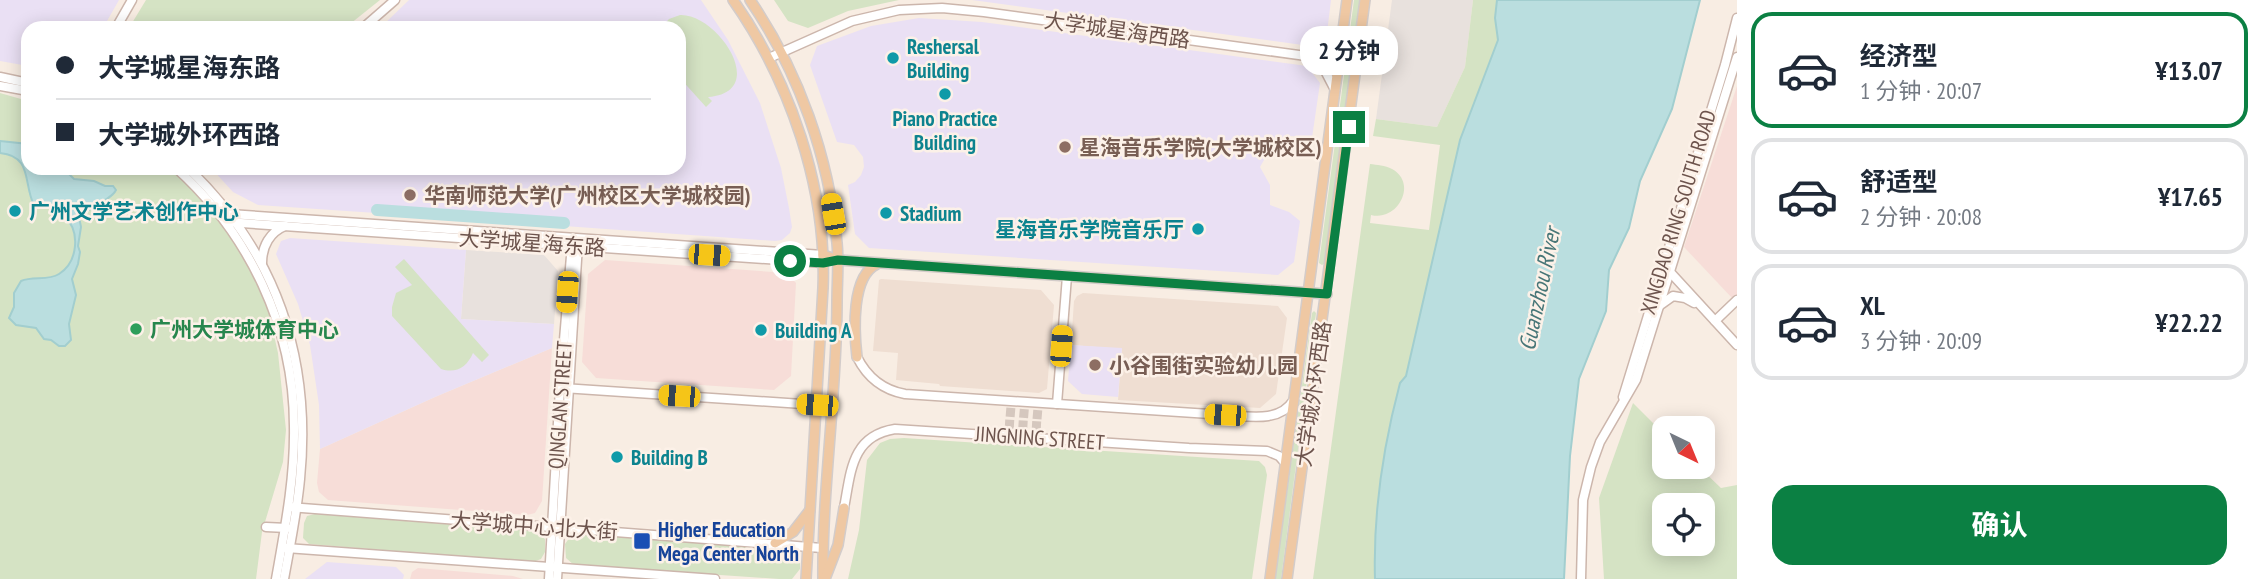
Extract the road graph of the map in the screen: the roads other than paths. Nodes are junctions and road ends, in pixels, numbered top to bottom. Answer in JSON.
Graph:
{"nodes":[{"id":1,"x":132,"y":0,"type":"edge"},
{"id":2,"x":395,"y":0,"type":"edge"},
{"id":3,"x":733,"y":0,"type":"edge"},
{"id":4,"x":1347,"y":0,"type":"edge"},
{"id":5,"x":1365,"y":0,"type":"edge"},
{"id":6,"x":753,"y":4,"type":"edge"},
{"id":7,"x":745,"y":17,"type":"junction"},
{"id":8,"x":1737,"y":18,"type":"edge"},
{"id":9,"x":120,"y":21,"type":"edge"},
{"id":10,"x":371,"y":21,"type":"edge"},
{"id":11,"x":1343,"y":33,"type":"junction"},
{"id":12,"x":781,"y":52,"type":"junction"},
{"id":13,"x":1306,"y":56,"type":"junction"},
{"id":14,"x":769,"y":58,"type":"junction"},
{"id":15,"x":1737,"y":58,"type":"edge"},
{"id":16,"x":1734,"y":76,"type":"edge"},
{"id":17,"x":0,"y":78,"type":"edge"},
{"id":18,"x":21,"y":82,"type":"edge"},
{"id":19,"x":0,"y":86,"type":"edge"},
{"id":20,"x":21,"y":90,"type":"edge"},
{"id":21,"x":1335,"y":90,"type":"junction"},
{"id":22,"x":183,"y":175,"type":"edge"},
{"id":23,"x":194,"y":175,"type":"edge"},
{"id":24,"x":228,"y":218,"type":"junction"},
{"id":25,"x":236,"y":223,"type":"junction"},
{"id":26,"x":285,"y":226,"type":"junction"},
{"id":27,"x":575,"y":243,"type":"junction"},
{"id":28,"x":823,"y":259,"type":"junction"},
{"id":29,"x":838,"y":260,"type":"junction"},
{"id":30,"x":878,"y":263,"type":"junction"},
{"id":31,"x":262,"y":265,"type":"junction"},
{"id":32,"x":1313,"y":266,"type":"junction"},
{"id":33,"x":1331,"y":267,"type":"junction"},
{"id":34,"x":1670,"y":272,"type":"junction"},
{"id":35,"x":1066,"y":276,"type":"junction"},
{"id":36,"x":1309,"y":293,"type":"junction"},
{"id":37,"x":1327,"y":294,"type":"junction"},
{"id":38,"x":1737,"y":300,"type":"edge"},
{"id":39,"x":1659,"y":306,"type":"junction"},
{"id":40,"x":1703,"y":308,"type":"junction"},
{"id":41,"x":1715,"y":321,"type":"junction"},
{"id":42,"x":1737,"y":345,"type":"edge"},
{"id":43,"x":857,"y":357,"type":"joint"},
{"id":44,"x":564,"y":388,"type":"junction"},
{"id":45,"x":1295,"y":398,"type":"junction"},
{"id":46,"x":1057,"y":404,"type":"junction"},
{"id":47,"x":817,"y":405,"type":"junction"},
{"id":48,"x":1620,"y":406,"type":"junction"},
{"id":49,"x":1286,"y":463,"type":"junction"},
{"id":50,"x":293,"y":507,"type":"junction"},
{"id":51,"x":844,"y":508,"type":"joint"},
{"id":52,"x":810,"y":509,"type":"junction"},
{"id":53,"x":266,"y":527,"type":"dead end"},
{"id":54,"x":289,"y":528,"type":"junction"},
{"id":55,"x":556,"y":528,"type":"junction"},
{"id":56,"x":775,"y":543,"type":"junction"},
{"id":57,"x":808,"y":547,"type":"junction"},
{"id":58,"x":285,"y":548,"type":"junction"},
{"id":59,"x":822,"y":548,"type":"junction"},
{"id":60,"x":554,"y":568,"type":"junction"},
{"id":61,"x":276,"y":579,"type":"edge"},
{"id":62,"x":284,"y":579,"type":"edge"},
{"id":63,"x":549,"y":579,"type":"edge"},
{"id":64,"x":557,"y":579,"type":"edge"},
{"id":65,"x":715,"y":579,"type":"edge"},
{"id":66,"x":806,"y":579,"type":"edge"},
{"id":67,"x":824,"y":579,"type":"edge"},
{"id":68,"x":1270,"y":579,"type":"edge"},
{"id":69,"x":1287,"y":579,"type":"edge"},
{"id":70,"x":1581,"y":579,"type":"edge"}],
"edges":[{"from":1,"to":9,"type":"main road"},
{"from":2,"to":10,"type":"main road"},
{"from":3,"to":7,"type":"main road"},
{"from":4,"to":11,"type":"main road","name":"大学城外环西路"},
{"from":5,"to":33,"type":"main road","name":"大学城外环西路"},
{"from":6,"to":7,"type":"main road"},
{"from":6,"to":12,"type":"main road"},
{"from":7,"to":14,"type":"main road"},
{"from":8,"to":48,"type":"main road","name":"XINGDAO RING SOUTH ROAD"},
{"from":11,"to":13,"type":"main road"},
{"from":11,"to":21,"type":"main road","name":"大学城外环西路"},
{"from":12,"to":13,"type":"main road","name":"大学城星海西路"},
{"from":12,"to":14,"type":"main road","name":"大学城星海西路"},
{"from":12,"to":29,"type":"main road"},
{"from":13,"to":21,"type":"main road"},
{"from":14,"to":28,"type":"main road"},
{"from":15,"to":16,"type":"main road","name":"XINGDAO RING SOUTH ROAD"},
{"from":16,"to":34,"type":"main road","name":"XINGDAO RING SOUTH ROAD"},
{"from":17,"to":18,"type":"main road"},
{"from":19,"to":20,"type":"main road"},
{"from":21,"to":32,"type":"main road","name":"大学城外环西路"},
{"from":22,"to":24,"type":"main road"},
{"from":23,"to":24,"type":"main road"},
{"from":24,"to":25,"type":"main road"},
{"from":24,"to":27,"type":"main road","name":"大学城星海东路"},
{"from":24,"to":50,"type":"main road"},
{"from":25,"to":26,"type":"main road","name":"大学城星海东路"},
{"from":25,"to":31,"type":"main road"},
{"from":26,"to":27,"type":"main road","name":"大学城星海东路"},
{"from":26,"to":31,"type":"main road"},
{"from":27,"to":28,"type":"main road","name":"大学城星海东路"},
{"from":27,"to":44,"type":"main road","name":"QINGLAN STREET"},
{"from":28,"to":29,"type":"main road","name":"大学城星海东路"},
{"from":28,"to":47,"type":"main road"},
{"from":29,"to":30,"type":"main road","name":"大学城星海东路"},
{"from":29,"to":59,"type":"main road"},
{"from":30,"to":35,"type":"main road","name":"大学城星海东路"},
{"from":30,"to":43,"type":"main road"},
{"from":31,"to":50,"type":"main road"},
{"from":32,"to":33,"type":"main road"},
{"from":32,"to":36,"type":"main road","name":"大学城外环西路"},
{"from":33,"to":37,"type":"main road","name":"大学城外环西路"},
{"from":34,"to":39,"type":"main road","name":"XINGDAO RING SOUTH ROAD"},
{"from":34,"to":40,"type":"main road"},
{"from":35,"to":36,"type":"main road","name":"大学城星海东路"},
{"from":35,"to":46,"type":"main road"},
{"from":36,"to":37,"type":"main road","name":"大学城星海东路"},
{"from":36,"to":45,"type":"main road","name":"大学城外环西路"},
{"from":37,"to":69,"type":"main road","name":"大学城外环西路"},
{"from":38,"to":41,"type":"main road"},
{"from":39,"to":40,"type":"main road"},
{"from":39,"to":48,"type":"main road","name":"XINGDAO RING SOUTH ROAD"},
{"from":40,"to":41,"type":"main road"},
{"from":41,"to":42,"type":"main road"},
{"from":43,"to":46,"type":"main road","name":"JINGNING STREET"},
{"from":44,"to":47,"type":"main road"},
{"from":44,"to":55,"type":"main road","name":"QINGLAN STREET"},
{"from":45,"to":46,"type":"main road","name":"JINGNING STREET"},
{"from":45,"to":49,"type":"main road","name":"大学城外环西路"},
{"from":47,"to":52,"type":"main road"},
{"from":48,"to":70,"type":"main road","name":"XINGDAO RING SOUTH ROAD"},
{"from":49,"to":51,"type":"main road","name":"JINGNING STREET"},
{"from":49,"to":68,"type":"main road","name":"大学城外环西路"},
{"from":50,"to":54,"type":"main road"},
{"from":50,"to":55,"type":"main road","name":"大学城中心北大街"},
{"from":51,"to":67,"type":"main road"},
{"from":52,"to":56,"type":"main road"},
{"from":52,"to":57,"type":"main road"},
{"from":53,"to":54,"type":"main road"},
{"from":54,"to":58,"type":"main road"},
{"from":55,"to":56,"type":"main road","name":"大学城中心北大街"},
{"from":55,"to":60,"type":"main road","name":"QINGLAN STREET"},
{"from":56,"to":57,"type":"main road","name":"大学城中心北大街"},
{"from":57,"to":59,"type":"main road","name":"大学城中心北大街"},
{"from":57,"to":66,"type":"main road"},
{"from":58,"to":60,"type":"main road","name":"大学城中心北大街"},
{"from":58,"to":61,"type":"main road"},
{"from":58,"to":62,"type":"main road"},
{"from":59,"to":67,"type":"main road"},
{"from":60,"to":63,"type":"main road","name":"QINGLAN STREET"},
{"from":60,"to":64,"type":"main road","name":"QINGLAN STREET"},
{"from":60,"to":65,"type":"main road","name":"大学城中心北大街"}]}
